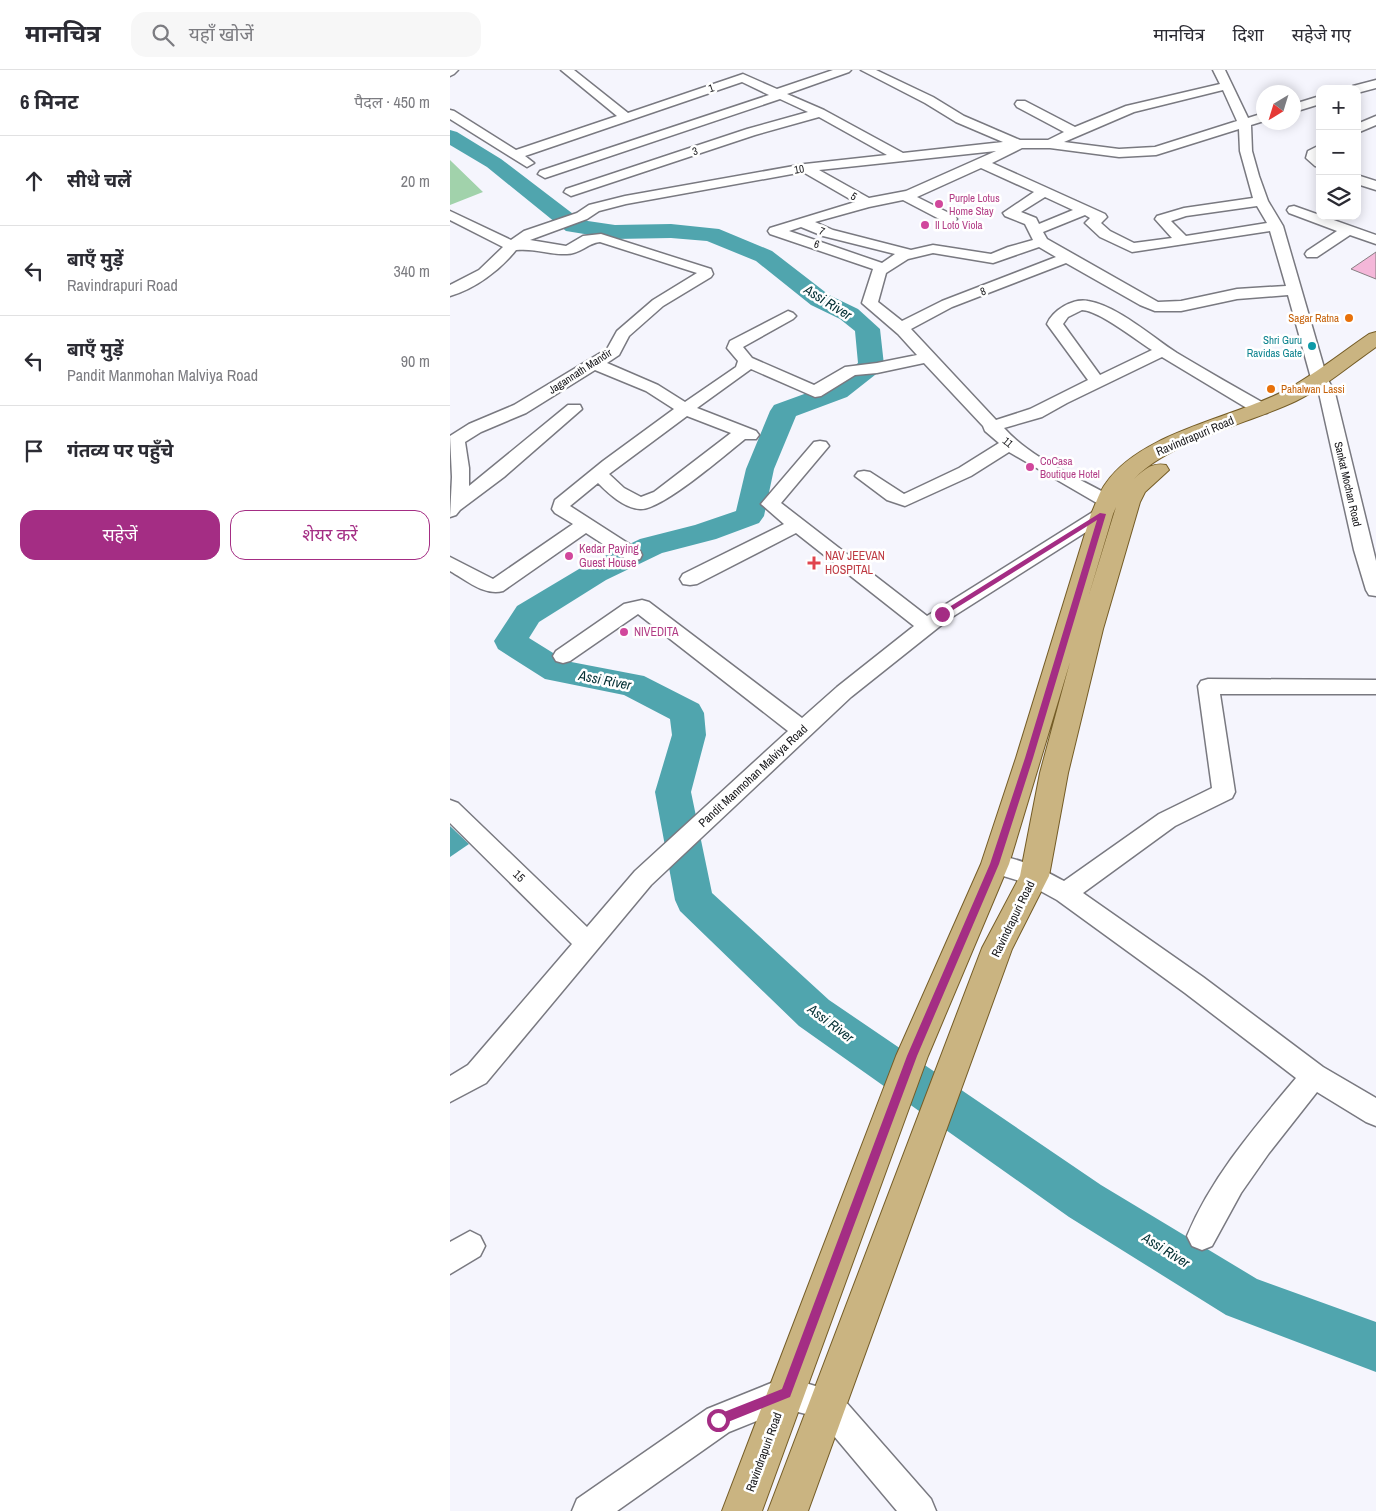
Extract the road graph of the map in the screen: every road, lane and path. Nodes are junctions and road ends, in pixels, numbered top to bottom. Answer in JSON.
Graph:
{"nodes":[{"id":1,"x":567,"y":70,"type":"edge"},
{"id":2,"x":728,"y":70,"type":"edge"},
{"id":3,"x":845,"y":70,"type":"edge"},
{"id":4,"x":868,"y":70,"type":"edge"},
{"id":5,"x":1219,"y":70,"type":"edge"},
{"id":6,"x":743,"y":78,"type":"junction"},
{"id":7,"x":1376,"y":84,"type":"edge"},
{"id":8,"x":1226,"y":86,"type":"junction"},
{"id":9,"x":1361,"y":88,"type":"edge"},
{"id":10,"x":779,"y":94,"type":"junction"},
{"id":11,"x":1316,"y":101,"type":"edge"},
{"id":12,"x":1021,"y":104,"type":"dead end"},
{"id":13,"x":1301,"y":106,"type":"edge"},
{"id":14,"x":820,"y":113,"type":"junction"},
{"id":15,"x":450,"y":114,"type":"edge"},
{"id":16,"x":724,"y":115,"type":"junction"},
{"id":17,"x":624,"y":118,"type":"junction"},
{"id":18,"x":1256,"y":119,"type":"edge"},
{"id":19,"x":1376,"y":120,"type":"edge"},
{"id":20,"x":1244,"y":123,"type":"junction"},
{"id":21,"x":1361,"y":128,"type":"edge"},
{"id":22,"x":751,"y":132,"type":"junction"},
{"id":23,"x":1074,"y":132,"type":"junction"},
{"id":24,"x":656,"y":137,"type":"junction"},
{"id":25,"x":556,"y":141,"type":"junction"},
{"id":26,"x":1020,"y":144,"type":"junction"},
{"id":27,"x":1050,"y":144,"type":"junction"},
{"id":28,"x":514,"y":154,"type":"junction"},
{"id":29,"x":898,"y":156,"type":"junction"},
{"id":30,"x":588,"y":160,"type":"junction"},
{"id":31,"x":982,"y":163,"type":"junction"},
{"id":32,"x":805,"y":168,"type":"junction"},
{"id":33,"x":545,"y":174,"type":"junction"},
{"id":34,"x":616,"y":177,"type":"junction"},
{"id":35,"x":1361,"y":180,"type":"edge"},
{"id":36,"x":1376,"y":186,"type":"edge"},
{"id":37,"x":571,"y":192,"type":"junction"},
{"id":38,"x":1044,"y":192,"type":"junction"},
{"id":39,"x":908,"y":195,"type":"junction"},
{"id":40,"x":1261,"y":202,"type":"junction"},
{"id":41,"x":867,"y":203,"type":"junction"},
{"id":42,"x":1085,"y":210,"type":"junction"},
{"id":43,"x":1294,"y":210,"type":"dead end"},
{"id":44,"x":588,"y":212,"type":"junction"},
{"id":45,"x":450,"y":215,"type":"edge"},
{"id":46,"x":950,"y":220,"type":"dead end"},
{"id":47,"x":801,"y":222,"type":"junction"},
{"id":48,"x":1276,"y":226,"type":"junction"},
{"id":49,"x":1348,"y":230,"type":"junction"},
{"id":50,"x":1039,"y":236,"type":"junction"},
{"id":51,"x":1182,"y":240,"type":"junction"},
{"id":52,"x":1376,"y":240,"type":"edge"},
{"id":53,"x":512,"y":246,"type":"junction"},
{"id":54,"x":911,"y":254,"type":"junction"},
{"id":55,"x":1312,"y":254,"type":"dead end"},
{"id":56,"x":1068,"y":257,"type":"junction"},
{"id":57,"x":884,"y":268,"type":"junction"},
{"id":58,"x":1295,"y":290,"type":"junction"},
{"id":59,"x":450,"y":291,"type":"edge"},
{"id":60,"x":788,"y":316,"type":"dead end"},
{"id":61,"x":900,"y":328,"type":"junction"},
{"id":62,"x":1376,"y":338,"type":"edge"},
{"id":63,"x":1162,"y":351,"type":"junction"},
{"id":64,"x":928,"y":357,"type":"junction"},
{"id":65,"x":1376,"y":358,"type":"edge"},
{"id":66,"x":746,"y":361,"type":"junction"},
{"id":67,"x":596,"y":364,"type":"junction"},
{"id":68,"x":1097,"y":382,"type":"junction"},
{"id":69,"x":1323,"y":386,"type":"junction"},
{"id":70,"x":574,"y":409,"type":"dead end"},
{"id":71,"x":685,"y":409,"type":"junction"},
{"id":72,"x":1261,"y":409,"type":"junction"},
{"id":73,"x":992,"y":426,"type":"junction"},
{"id":74,"x":453,"y":440,"type":"edge"},
{"id":75,"x":1009,"y":444,"type":"junction"},
{"id":76,"x":820,"y":446,"type":"dead end"},
{"id":77,"x":598,"y":474,"type":"junction"},
{"id":78,"x":864,"y":476,"type":"dead end"},
{"id":79,"x":1105,"y":508,"type":"junction"},
{"id":80,"x":452,"y":509,"type":"edge"},
{"id":81,"x":586,"y":524,"type":"junction"},
{"id":82,"x":798,"y":525,"type":"junction"},
{"id":83,"x":634,"y":554,"type":"dead end"},
{"id":84,"x":450,"y":563,"type":"edge"},
{"id":85,"x":690,"y":579,"type":"dead end"},
{"id":86,"x":1376,"y":590,"type":"edge"},
{"id":87,"x":927,"y":626,"type":"junction"},
{"id":88,"x":563,"y":656,"type":"dead end"},
{"id":89,"x":1376,"y":686,"type":"edge"},
{"id":90,"x":802,"y":730,"type":"junction"},
{"id":91,"x":450,"y":809,"type":"edge"},
{"id":92,"x":995,"y":864,"type":"junction"},
{"id":93,"x":1034,"y":876,"type":"junction"},
{"id":94,"x":1065,"y":893,"type":"junction"},
{"id":95,"x":587,"y":943,"type":"junction"},
{"id":96,"x":1314,"y":1076,"type":"junction"},
{"id":97,"x":450,"y":1090,"type":"edge"},
{"id":98,"x":1376,"y":1113,"type":"edge"},
{"id":99,"x":1202,"y":1236,"type":"dead end"},
{"id":100,"x":786,"y":1393,"type":"junction"},
{"id":101,"x":826,"y":1404,"type":"junction"},
{"id":102,"x":589,"y":1511,"type":"edge"},
{"id":103,"x":742,"y":1511,"type":"edge"},
{"id":104,"x":788,"y":1511,"type":"edge"},
{"id":105,"x":919,"y":1511,"type":"edge"}],
"edges":[{"from":1,"to":17,"type":"street"},
{"from":2,"to":6,"type":"street"},
{"from":3,"to":10,"type":"street"},
{"from":4,"to":26,"type":"street"},
{"from":5,"to":8,"type":"street"},
{"from":6,"to":10,"type":"street"},
{"from":6,"to":17,"type":"street","name":"1"},
{"from":7,"to":9,"type":"street"},
{"from":8,"to":20,"type":"street"},
{"from":8,"to":23,"type":"street"},
{"from":10,"to":14,"type":"street"},
{"from":10,"to":16,"type":"street"},
{"from":11,"to":13,"type":"street"},
{"from":12,"to":23,"type":"street"},
{"from":14,"to":22,"type":"street","name":"3"},
{"from":14,"to":29,"type":"street"},
{"from":15,"to":28,"type":"street"},
{"from":16,"to":22,"type":"street"},
{"from":16,"to":24,"type":"street"},
{"from":17,"to":24,"type":"street"},
{"from":17,"to":25,"type":"street","name":"1"},
{"from":18,"to":20,"type":"street","name":"10"},
{"from":19,"to":21,"type":"street"},
{"from":20,"to":27,"type":"street","name":"10"},
{"from":20,"to":40,"type":"street","name":"Sankat Mochan Road"},
{"from":22,"to":34,"type":"street","name":"3"},
{"from":23,"to":27,"type":"street"},
{"from":24,"to":30,"type":"street"},
{"from":25,"to":28,"type":"street","name":"1"},
{"from":25,"to":30,"type":"street"},
{"from":26,"to":27,"type":"street","name":"10"},
{"from":26,"to":29,"type":"street","name":"10"},
{"from":26,"to":31,"type":"street","name":"5"},
{"from":28,"to":33,"type":"street"},
{"from":29,"to":32,"type":"street","name":"10"},
{"from":30,"to":33,"type":"street"},
{"from":30,"to":34,"type":"street"},
{"from":31,"to":38,"type":"street"},
{"from":31,"to":39,"type":"street","name":"5"},
{"from":32,"to":41,"type":"street","name":"5"},
{"from":32,"to":44,"type":"street","name":"10"},
{"from":33,"to":37,"type":"street"},
{"from":34,"to":37,"type":"street","name":"3"},
{"from":35,"to":36,"type":"street"},
{"from":37,"to":44,"type":"street"},
{"from":38,"to":42,"type":"street"},
{"from":38,"to":50,"type":"street"},
{"from":39,"to":41,"type":"street","name":"5"},
{"from":39,"to":46,"type":"street"},
{"from":40,"to":48,"type":"street","name":"Sankat Mochan Road"},
{"from":40,"to":51,"type":"street"},
{"from":41,"to":47,"type":"street","name":"7"},
{"from":42,"to":50,"type":"street"},
{"from":42,"to":51,"type":"street"},
{"from":43,"to":49,"type":"street"},
{"from":44,"to":53,"type":"street","name":"10"},
{"from":45,"to":53,"type":"street"},
{"from":47,"to":54,"type":"street","name":"7"},
{"from":47,"to":57,"type":"street","name":"6"},
{"from":48,"to":51,"type":"street"},
{"from":48,"to":58,"type":"street","name":"Sankat Mochan Road"},
{"from":49,"to":52,"type":"street"},
{"from":49,"to":55,"type":"street"},
{"from":50,"to":54,"type":"street"},
{"from":50,"to":56,"type":"street"},
{"from":53,"to":59,"type":"street","name":"10"},
{"from":53,"to":67,"type":"street","name":"Jagannath Mandir"},
{"from":54,"to":57,"type":"street"},
{"from":56,"to":58,"type":"street"},
{"from":56,"to":61,"type":"street","name":"8"},
{"from":57,"to":61,"type":"street","name":"11"},
{"from":58,"to":69,"type":"street","name":"Sankat Mochan Road"},
{"from":60,"to":66,"type":"street"},
{"from":61,"to":64,"type":"street","name":"11"},
{"from":62,"to":69,"type":"main road"},
{"from":63,"to":68,"type":"street"},
{"from":63,"to":68,"type":"street"},
{"from":63,"to":72,"type":"street"},
{"from":64,"to":66,"type":"street"},
{"from":64,"to":73,"type":"street","name":"11"},
{"from":65,"to":69,"type":"main road"},
{"from":66,"to":71,"type":"street"},
{"from":67,"to":71,"type":"street"},
{"from":67,"to":74,"type":"street","name":"Jagannath Mandir"},
{"from":68,"to":73,"type":"street"},
{"from":69,"to":72,"type":"main road","name":"Ravindrapuri Road"},
{"from":69,"to":86,"type":"street","name":"Sankat Mochan Road"},
{"from":69,"to":93,"type":"main road","name":"Ravindrapuri Road"},
{"from":70,"to":80,"type":"street"},
{"from":71,"to":77,"type":"street"},
{"from":71,"to":77,"type":"street"},
{"from":72,"to":79,"type":"main road","name":"Ravindrapuri Road"},
{"from":73,"to":75,"type":"street","name":"11"},
{"from":74,"to":80,"type":"street","name":"Jagannath Mandir"},
{"from":75,"to":78,"type":"street"},
{"from":75,"to":79,"type":"street","name":"11"},
{"from":76,"to":82,"type":"street"},
{"from":77,"to":81,"type":"street"},
{"from":79,"to":87,"type":"street","name":"Pandit Manmohan Malviya Road"},
{"from":79,"to":92,"type":"main road","name":"Ravindrapuri Road"},
{"from":81,"to":83,"type":"street"},
{"from":81,"to":84,"type":"street"},
{"from":82,"to":85,"type":"street"},
{"from":82,"to":87,"type":"street"},
{"from":87,"to":90,"type":"street","name":"Pandit Manmohan Malviya Road"},
{"from":88,"to":90,"type":"street"},
{"from":89,"to":94,"type":"street"},
{"from":90,"to":95,"type":"street","name":"Pandit Manmohan Malviya Road"},
{"from":91,"to":95,"type":"street","name":"15"},
{"from":92,"to":93,"type":"street"},
{"from":92,"to":100,"type":"main road","name":"Ravindrapuri Road"},
{"from":93,"to":94,"type":"street"},
{"from":93,"to":101,"type":"main road","name":"Ravindrapuri Road"},
{"from":94,"to":96,"type":"street"},
{"from":95,"to":97,"type":"street","name":"Pandit Manmohan Malviya Road"},
{"from":96,"to":98,"type":"street"},
{"from":96,"to":99,"type":"street"},
{"from":100,"to":101,"type":"street"},
{"from":100,"to":102,"type":"street"},
{"from":100,"to":103,"type":"main road","name":"Ravindrapuri Road"},
{"from":101,"to":104,"type":"main road","name":"Ravindrapuri Road"},
{"from":101,"to":105,"type":"street"}]}
